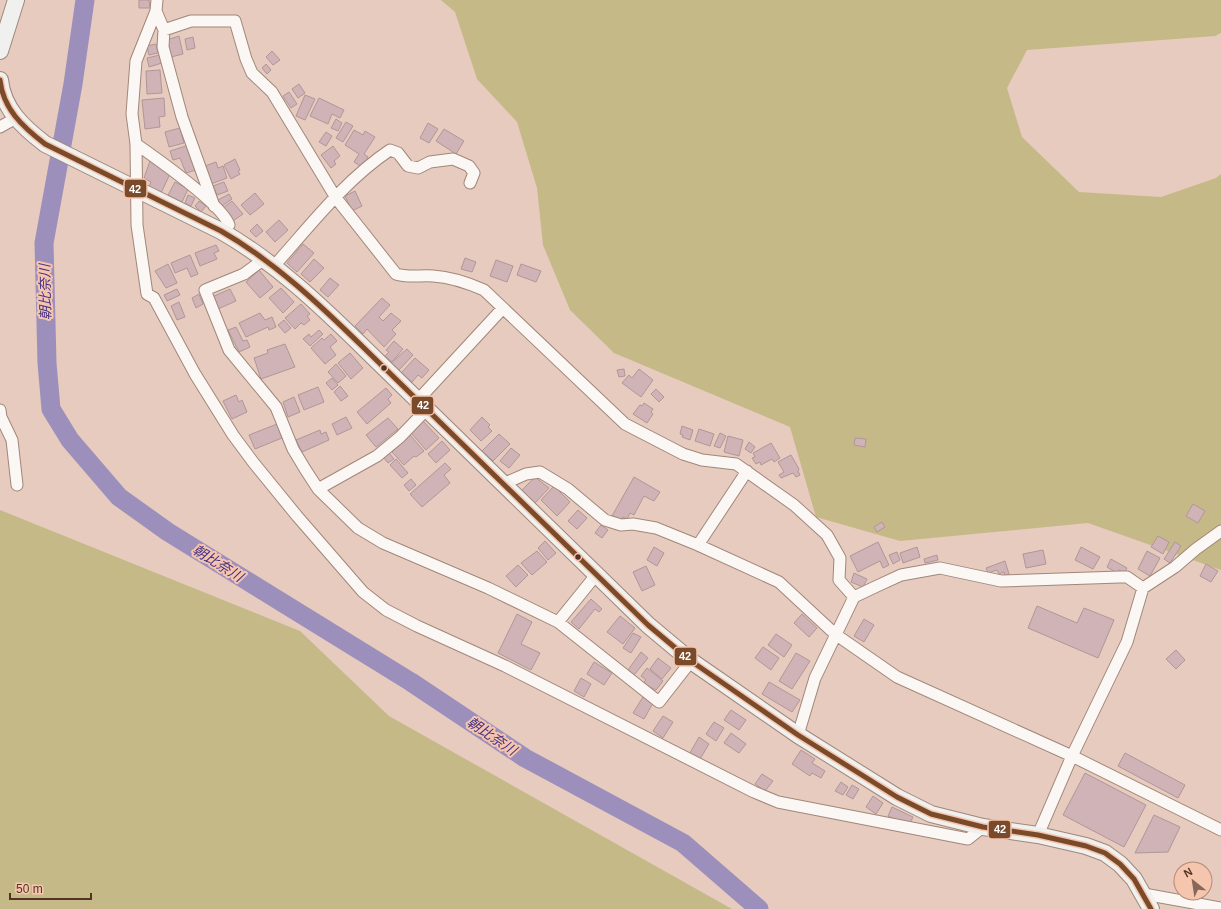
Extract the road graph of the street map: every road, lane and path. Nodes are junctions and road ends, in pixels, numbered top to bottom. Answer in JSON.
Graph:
{"nodes":[{"id":1,"x":16,"y":0,"type":"edge"},
{"id":2,"x":156,"y":6,"type":"edge"},
{"id":3,"x":164,"y":30,"type":"junction"},
{"id":4,"x":0,"y":49,"type":"edge"},
{"id":5,"x":0,"y":80,"type":"edge"},
{"id":6,"x":21,"y":124,"type":"junction"},
{"id":7,"x":0,"y":127,"type":"edge"},
{"id":8,"x":136,"y":144,"type":"junction"},
{"id":9,"x":470,"y":183,"type":"dead end"},
{"id":10,"x":135,"y":190,"type":"junction"},
{"id":11,"x":336,"y":198,"type":"junction"},
{"id":12,"x":214,"y":206,"type":"junction"},
{"id":13,"x":221,"y":230,"type":"junction"},
{"id":14,"x":269,"y":262,"type":"junction"},
{"id":15,"x":503,"y":308,"type":"junction"},
{"id":16,"x":422,"y":404,"type":"junction"},
{"id":17,"x":0,"y":410,"type":"edge"},
{"id":18,"x":747,"y":471,"type":"junction"},
{"id":19,"x":503,"y":484,"type":"junction"},
{"id":20,"x":17,"y":485,"type":"dead end"},
{"id":21,"x":318,"y":489,"type":"junction"},
{"id":22,"x":1221,"y":531,"type":"edge"},
{"id":23,"x":698,"y":545,"type":"junction"},
{"id":24,"x":596,"y":575,"type":"junction"},
{"id":25,"x":1143,"y":588,"type":"junction"},
{"id":26,"x":854,"y":597,"type":"junction"},
{"id":27,"x":558,"y":622,"type":"junction"},
{"id":28,"x":835,"y":634,"type":"junction"},
{"id":29,"x":691,"y":661,"type":"junction"},
{"id":30,"x":798,"y":735,"type":"junction"},
{"id":31,"x":1072,"y":756,"type":"junction"},
{"id":32,"x":983,"y":827,"type":"junction"},
{"id":33,"x":1221,"y":830,"type":"edge"},
{"id":34,"x":1038,"y":834,"type":"junction"},
{"id":35,"x":1148,"y":903,"type":"edge"},
{"id":36,"x":1221,"y":908,"type":"edge"}],
"edges":[{"from":1,"to":4,"type":"main road"},
{"from":2,"to":3,"type":"street"},
{"from":2,"to":8,"type":"street"},
{"from":3,"to":11,"type":"street"},
{"from":3,"to":12,"type":"street"},
{"from":5,"to":6,"type":"main road"},
{"from":6,"to":7,"type":"street"},
{"from":6,"to":10,"type":"main road"},
{"from":8,"to":10,"type":"street"},
{"from":8,"to":12,"type":"street"},
{"from":9,"to":11,"type":"street"},
{"from":10,"to":13,"type":"main road"},
{"from":10,"to":32,"type":"street"},
{"from":11,"to":14,"type":"street"},
{"from":11,"to":15,"type":"street"},
{"from":12,"to":13,"type":"street"},
{"from":13,"to":14,"type":"main road"},
{"from":14,"to":16,"type":"main road"},
{"from":14,"to":21,"type":"street"},
{"from":15,"to":16,"type":"street"},
{"from":15,"to":18,"type":"street"},
{"from":16,"to":19,"type":"main road"},
{"from":16,"to":21,"type":"street"},
{"from":17,"to":20,"type":"street"},
{"from":18,"to":23,"type":"street"},
{"from":18,"to":26,"type":"street"},
{"from":19,"to":23,"type":"street"},
{"from":19,"to":24,"type":"main road"},
{"from":21,"to":27,"type":"street"},
{"from":22,"to":25,"type":"street"},
{"from":23,"to":28,"type":"street"},
{"from":24,"to":27,"type":"street"},
{"from":24,"to":29,"type":"main road"},
{"from":25,"to":26,"type":"street"},
{"from":25,"to":31,"type":"street"},
{"from":26,"to":28,"type":"street"},
{"from":27,"to":29,"type":"street"},
{"from":28,"to":30,"type":"street"},
{"from":28,"to":31,"type":"street"},
{"from":29,"to":30,"type":"main road"},
{"from":30,"to":32,"type":"main road"},
{"from":31,"to":33,"type":"street"},
{"from":31,"to":34,"type":"street"},
{"from":32,"to":34,"type":"main road"},
{"from":34,"to":35,"type":"main road"},
{"from":35,"to":36,"type":"street"}]}
